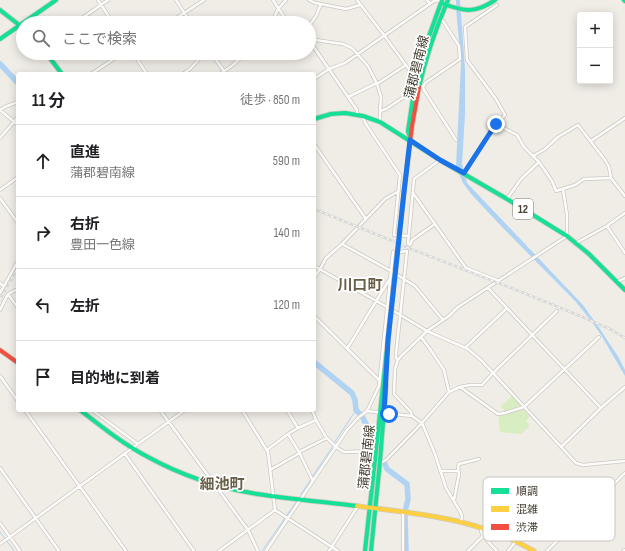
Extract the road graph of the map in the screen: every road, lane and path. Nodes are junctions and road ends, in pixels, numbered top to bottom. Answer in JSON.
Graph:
{"nodes":[{"id":1,"x":56,"y":0,"type":"edge"},
{"id":2,"x":98,"y":0,"type":"edge"},
{"id":3,"x":108,"y":0,"type":"edge"},
{"id":4,"x":176,"y":0,"type":"edge"},
{"id":5,"x":204,"y":0,"type":"edge"},
{"id":6,"x":272,"y":0,"type":"edge"},
{"id":7,"x":286,"y":0,"type":"edge"},
{"id":8,"x":309,"y":0,"type":"edge"},
{"id":9,"x":357,"y":0,"type":"edge"},
{"id":10,"x":427,"y":0,"type":"edge"},
{"id":11,"x":444,"y":2,"type":"edge"},
{"id":12,"x":496,"y":2,"type":"edge"},
{"id":13,"x":321,"y":4,"type":"junction"},
{"id":14,"x":430,"y":4,"type":"junction"},
{"id":15,"x":101,"y":5,"type":"junction"},
{"id":16,"x":360,"y":5,"type":"junction"},
{"id":17,"x":278,"y":9,"type":"junction"},
{"id":18,"x":0,"y":10,"type":"edge"},
{"id":19,"x":184,"y":13,"type":"junction"},
{"id":20,"x":35,"y":16,"type":"edge"},
{"id":21,"x":85,"y":16,"type":"edge"},
{"id":22,"x":108,"y":16,"type":"edge"},
{"id":23,"x":180,"y":16,"type":"edge"},
{"id":24,"x":186,"y":16,"type":"edge"},
{"id":25,"x":275,"y":16,"type":"edge"},
{"id":26,"x":283,"y":16,"type":"edge"},
{"id":27,"x":316,"y":16,"type":"edge"},
{"id":28,"x":439,"y":20,"type":"junction"},
{"id":29,"x":16,"y":22,"type":"edge"},
{"id":30,"x":16,"y":30,"type":"edge"},
{"id":31,"x":384,"y":35,"type":"junction"},
{"id":32,"x":0,"y":39,"type":"edge"},
{"id":33,"x":316,"y":41,"type":"edge"},
{"id":34,"x":316,"y":50,"type":"edge"},
{"id":35,"x":358,"y":54,"type":"junction"},
{"id":36,"x":51,"y":60,"type":"edge"},
{"id":37,"x":112,"y":60,"type":"edge"},
{"id":38,"x":138,"y":60,"type":"edge"},
{"id":39,"x":198,"y":60,"type":"edge"},
{"id":40,"x":216,"y":60,"type":"edge"},
{"id":41,"x":239,"y":60,"type":"edge"},
{"id":42,"x":406,"y":65,"type":"junction"},
{"id":43,"x":329,"y":69,"type":"junction"},
{"id":44,"x":224,"y":71,"type":"joint"},
{"id":45,"x":60,"y":72,"type":"edge"},
{"id":46,"x":94,"y":72,"type":"edge"},
{"id":47,"x":146,"y":72,"type":"edge"},
{"id":48,"x":186,"y":72,"type":"edge"},
{"id":49,"x":316,"y":78,"type":"edge"},
{"id":50,"x":377,"y":83,"type":"junction"},
{"id":51,"x":417,"y":86,"type":"junction"},
{"id":52,"x":348,"y":97,"type":"junction"},
{"id":53,"x":16,"y":103,"type":"edge"},
{"id":54,"x":0,"y":110,"type":"edge"},
{"id":55,"x":380,"y":111,"type":"junction"},
{"id":56,"x":357,"y":114,"type":"junction"},
{"id":57,"x":363,"y":116,"type":"junction"},
{"id":58,"x":625,"y":118,"type":"edge"},
{"id":59,"x":316,"y":119,"type":"edge"},
{"id":60,"x":14,"y":121,"type":"joint"},
{"id":61,"x":380,"y":122,"type":"junction"},
{"id":62,"x":496,"y":124,"type":"junction"},
{"id":63,"x":0,"y":138,"type":"edge"},
{"id":64,"x":410,"y":140,"type":"junction"},
{"id":65,"x":456,"y":140,"type":"dead end"},
{"id":66,"x":591,"y":141,"type":"junction"},
{"id":67,"x":316,"y":147,"type":"edge"},
{"id":68,"x":533,"y":156,"type":"junction"},
{"id":69,"x":440,"y":160,"type":"junction"},
{"id":70,"x":539,"y":162,"type":"junction"},
{"id":71,"x":464,"y":173,"type":"junction"},
{"id":72,"x":16,"y":178,"type":"edge"},
{"id":73,"x":611,"y":178,"type":"junction"},
{"id":74,"x":563,"y":189,"type":"junction"},
{"id":75,"x":0,"y":190,"type":"edge"},
{"id":76,"x":401,"y":191,"type":"junction"},
{"id":77,"x":413,"y":193,"type":"junction"},
{"id":78,"x":625,"y":196,"type":"edge"},
{"id":79,"x":0,"y":198,"type":"edge"},
{"id":80,"x":507,"y":199,"type":"junction"},
{"id":81,"x":625,"y":213,"type":"edge"},
{"id":82,"x":366,"y":218,"type":"junction"},
{"id":83,"x":16,"y":220,"type":"edge"},
{"id":84,"x":435,"y":224,"type":"junction"},
{"id":85,"x":607,"y":226,"type":"junction"},
{"id":86,"x":408,"y":236,"type":"junction"},
{"id":87,"x":567,"y":236,"type":"junction"},
{"id":88,"x":576,"y":243,"type":"junction"},
{"id":89,"x":342,"y":244,"type":"junction"},
{"id":90,"x":392,"y":252,"type":"dead end"},
{"id":91,"x":400,"y":252,"type":"dead end"},
{"id":92,"x":625,"y":253,"type":"edge"},
{"id":93,"x":16,"y":264,"type":"edge"},
{"id":94,"x":316,"y":267,"type":"edge"},
{"id":95,"x":320,"y":269,"type":"junction"},
{"id":96,"x":391,"y":271,"type":"junction"},
{"id":97,"x":316,"y":275,"type":"edge"},
{"id":98,"x":390,"y":278,"type":"junction"},
{"id":99,"x":625,"y":278,"type":"edge"},
{"id":100,"x":403,"y":279,"type":"junction"},
{"id":101,"x":499,"y":281,"type":"junction"},
{"id":102,"x":617,"y":282,"type":"junction"},
{"id":103,"x":1,"y":285,"type":"edge"},
{"id":104,"x":488,"y":288,"type":"junction"},
{"id":105,"x":16,"y":290,"type":"edge"},
{"id":106,"x":625,"y":290,"type":"edge"},
{"id":107,"x":0,"y":293,"type":"edge"},
{"id":108,"x":8,"y":294,"type":"junction"},
{"id":109,"x":376,"y":301,"type":"junction"},
{"id":110,"x":16,"y":305,"type":"edge"},
{"id":111,"x":387,"y":307,"type":"junction"},
{"id":112,"x":507,"y":308,"type":"junction"},
{"id":113,"x":0,"y":310,"type":"edge"},
{"id":114,"x":557,"y":311,"type":"dead end"},
{"id":115,"x":399,"y":314,"type":"junction"},
{"id":116,"x":316,"y":318,"type":"edge"},
{"id":117,"x":443,"y":320,"type":"junction"},
{"id":118,"x":427,"y":331,"type":"junction"},
{"id":119,"x":533,"y":335,"type":"junction"},
{"id":120,"x":421,"y":337,"type":"junction"},
{"id":121,"x":599,"y":338,"type":"dead end"},
{"id":122,"x":464,"y":347,"type":"junction"},
{"id":123,"x":347,"y":349,"type":"junction"},
{"id":124,"x":0,"y":350,"type":"edge"},
{"id":125,"x":398,"y":360,"type":"junction"},
{"id":126,"x":16,"y":362,"type":"edge"},
{"id":127,"x":564,"y":370,"type":"junction"},
{"id":128,"x":493,"y":373,"type":"junction"},
{"id":129,"x":0,"y":376,"type":"edge"},
{"id":130,"x":380,"y":380,"type":"junction"},
{"id":131,"x":460,"y":387,"type":"junction"},
{"id":132,"x":625,"y":387,"type":"edge"},
{"id":133,"x":449,"y":392,"type":"junction"},
{"id":134,"x":16,"y":398,"type":"edge"},
{"id":135,"x":524,"y":408,"type":"junction"},
{"id":136,"x":601,"y":408,"type":"junction"},
{"id":137,"x":367,"y":411,"type":"junction"},
{"id":138,"x":26,"y":412,"type":"edge"},
{"id":139,"x":83,"y":412,"type":"edge"},
{"id":140,"x":95,"y":412,"type":"edge"},
{"id":141,"x":162,"y":412,"type":"edge"},
{"id":142,"x":182,"y":412,"type":"edge"},
{"id":143,"x":288,"y":412,"type":"edge"},
{"id":144,"x":313,"y":412,"type":"edge"},
{"id":145,"x":382,"y":413,"type":"junction"},
{"id":146,"x":244,"y":414,"type":"edge"},
{"id":147,"x":412,"y":416,"type":"junction"},
{"id":148,"x":316,"y":420,"type":"junction"},
{"id":149,"x":169,"y":421,"type":"junction"},
{"id":150,"x":422,"y":423,"type":"junction"},
{"id":151,"x":298,"y":428,"type":"junction"},
{"id":152,"x":288,"y":434,"type":"junction"},
{"id":153,"x":327,"y":438,"type":"junction"},
{"id":154,"x":138,"y":444,"type":"junction"},
{"id":155,"x":336,"y":446,"type":"junction"},
{"id":156,"x":561,"y":447,"type":"junction"},
{"id":157,"x":132,"y":448,"type":"junction"},
{"id":158,"x":267,"y":450,"type":"junction"},
{"id":159,"x":376,"y":451,"type":"junction"},
{"id":160,"x":299,"y":452,"type":"junction"},
{"id":161,"x":125,"y":454,"type":"junction"},
{"id":162,"x":479,"y":459,"type":"dead end"},
{"id":163,"x":380,"y":461,"type":"junction"},
{"id":164,"x":625,"y":461,"type":"edge"},
{"id":165,"x":0,"y":468,"type":"edge"},
{"id":166,"x":270,"y":470,"type":"junction"},
{"id":167,"x":440,"y":471,"type":"junction"},
{"id":168,"x":458,"y":471,"type":"junction"},
{"id":169,"x":625,"y":473,"type":"edge"},
{"id":170,"x":313,"y":481,"type":"junction"},
{"id":171,"x":615,"y":483,"type":"edge"},
{"id":172,"x":214,"y":484,"type":"junction"},
{"id":173,"x":80,"y":486,"type":"junction"},
{"id":174,"x":274,"y":495,"type":"junction"},
{"id":175,"x":302,"y":499,"type":"junction"},
{"id":176,"x":454,"y":501,"type":"junction"},
{"id":177,"x":358,"y":506,"type":"junction"},
{"id":178,"x":370,"y":508,"type":"junction"},
{"id":179,"x":376,"y":508,"type":"junction"},
{"id":180,"x":276,"y":510,"type":"junction"},
{"id":181,"x":403,"y":512,"type":"junction"},
{"id":182,"x":287,"y":517,"type":"junction"},
{"id":183,"x":36,"y":518,"type":"junction"},
{"id":184,"x":461,"y":521,"type":"junction"},
{"id":185,"x":0,"y":523,"type":"edge"},
{"id":186,"x":482,"y":528,"type":"joint"},
{"id":187,"x":248,"y":530,"type":"junction"},
{"id":188,"x":10,"y":536,"type":"junction"},
{"id":189,"x":483,"y":536,"type":"joint"},
{"id":190,"x":488,"y":541,"type":"edge"},
{"id":191,"x":516,"y":541,"type":"joint"},
{"id":192,"x":557,"y":541,"type":"edge"},
{"id":193,"x":0,"y":544,"type":"edge"},
{"id":194,"x":332,"y":547,"type":"junction"},
{"id":195,"x":20,"y":551,"type":"edge"},
{"id":196,"x":59,"y":551,"type":"edge"},
{"id":197,"x":126,"y":551,"type":"edge"},
{"id":198,"x":194,"y":551,"type":"edge"},
{"id":199,"x":219,"y":551,"type":"edge"},
{"id":200,"x":258,"y":551,"type":"edge"},
{"id":201,"x":266,"y":551,"type":"edge"},
{"id":202,"x":329,"y":551,"type":"edge"},
{"id":203,"x":338,"y":551,"type":"edge"},
{"id":204,"x":366,"y":551,"type":"edge"},
{"id":205,"x":371,"y":551,"type":"edge"},
{"id":206,"x":403,"y":551,"type":"edge"},
{"id":207,"x":468,"y":551,"type":"edge"},
{"id":208,"x":497,"y":551,"type":"edge"},
{"id":209,"x":508,"y":551,"type":"edge"},
{"id":210,"x":534,"y":551,"type":"edge"},
{"id":211,"x":547,"y":551,"type":"edge"}],
"edges":[{"from":1,"to":20,"type":"main road"},
{"from":2,"to":15,"type":"street"},
{"from":3,"to":15,"type":"street"},
{"from":4,"to":19,"type":"street"},
{"from":5,"to":19,"type":"street"},
{"from":6,"to":17,"type":"street"},
{"from":7,"to":17,"type":"street"},
{"from":8,"to":13,"type":"street"},
{"from":9,"to":16,"type":"street"},
{"from":10,"to":14,"type":"street"},
{"from":11,"to":12,"type":"main road"},
{"from":11,"to":14,"type":"street"},
{"from":11,"to":28,"type":"main road","name":"蒲郡碧南線"},
{"from":11,"to":51,"type":"main road","name":"蒲郡碧南線"},
{"from":12,"to":62,"type":"street"},
{"from":13,"to":16,"type":"street"},
{"from":13,"to":27,"type":"street"},
{"from":14,"to":31,"type":"street"},
{"from":15,"to":21,"type":"street"},
{"from":15,"to":22,"type":"street"},
{"from":16,"to":31,"type":"street"},
{"from":17,"to":25,"type":"street"},
{"from":17,"to":26,"type":"street"},
{"from":18,"to":29,"type":"main road"},
{"from":19,"to":23,"type":"street"},
{"from":19,"to":24,"type":"street"},
{"from":28,"to":51,"type":"main road","name":"蒲郡碧南線"},
{"from":28,"to":51,"type":"street"},
{"from":30,"to":32,"type":"main road"},
{"from":31,"to":35,"type":"street"},
{"from":31,"to":42,"type":"street"},
{"from":33,"to":35,"type":"street"},
{"from":34,"to":43,"type":"street"},
{"from":35,"to":43,"type":"street"},
{"from":35,"to":50,"type":"street"},
{"from":36,"to":45,"type":"main road"},
{"from":37,"to":46,"type":"street"},
{"from":38,"to":47,"type":"street"},
{"from":39,"to":48,"type":"street"},
{"from":40,"to":44,"type":"street"},
{"from":41,"to":44,"type":"street"},
{"from":42,"to":50,"type":"street"},
{"from":42,"to":51,"type":"street"},
{"from":43,"to":49,"type":"street"},
{"from":43,"to":52,"type":"street"},
{"from":50,"to":52,"type":"street"},
{"from":50,"to":55,"type":"street"},
{"from":51,"to":55,"type":"street"},
{"from":51,"to":64,"type":"main road","name":"蒲郡碧南線"},
{"from":51,"to":65,"type":"street"},
{"from":52,"to":56,"type":"street"},
{"from":53,"to":54,"type":"street"},
{"from":54,"to":60,"type":"street"},
{"from":55,"to":61,"type":"street"},
{"from":56,"to":57,"type":"main road","number":"12"},
{"from":56,"to":59,"type":"main road","number":"12"},
{"from":57,"to":61,"type":"main road","number":"12"},
{"from":57,"to":76,"type":"street"},
{"from":58,"to":66,"type":"street"},
{"from":60,"to":63,"type":"street"},
{"from":61,"to":64,"type":"main road","number":"12"},
{"from":62,"to":68,"type":"street"},
{"from":62,"to":71,"type":"street"},
{"from":64,"to":69,"type":"main road","number":"12"},
{"from":64,"to":76,"type":"main road","name":"蒲郡碧南線"},
{"from":66,"to":68,"type":"street"},
{"from":66,"to":73,"type":"street"},
{"from":67,"to":82,"type":"street"},
{"from":68,"to":70,"type":"street"},
{"from":69,"to":71,"type":"main road","number":"12"},
{"from":69,"to":77,"type":"street"},
{"from":70,"to":74,"type":"street"},
{"from":70,"to":80,"type":"street"},
{"from":71,"to":80,"type":"main road","number":"12"},
{"from":72,"to":75,"type":"street"},
{"from":73,"to":74,"type":"street"},
{"from":73,"to":78,"type":"street"},
{"from":74,"to":87,"type":"street"},
{"from":76,"to":82,"type":"street"},
{"from":76,"to":86,"type":"street"},
{"from":76,"to":145,"type":"main road","name":"蒲郡碧南線","bridge":true},
{"from":77,"to":84,"type":"street"},
{"from":77,"to":86,"type":"street"},
{"from":79,"to":83,"type":"street"},
{"from":80,"to":87,"type":"main road","number":"12"},
{"from":81,"to":85,"type":"street"},
{"from":82,"to":89,"type":"street"},
{"from":84,"to":86,"type":"street"},
{"from":84,"to":101,"type":"street"},
{"from":85,"to":88,"type":"street"},
{"from":85,"to":92,"type":"street"},
{"from":87,"to":88,"type":"main road","number":"12"},
{"from":87,"to":101,"type":"street"},
{"from":88,"to":102,"type":"main road","number":"12"},
{"from":89,"to":95,"type":"street"},
{"from":89,"to":96,"type":"street"},
{"from":90,"to":96,"type":"street"},
{"from":91,"to":100,"type":"street"},
{"from":93,"to":103,"type":"street"},
{"from":94,"to":95,"type":"street"},
{"from":95,"to":97,"type":"street"},
{"from":95,"to":109,"type":"street"},
{"from":96,"to":98,"type":"street"},
{"from":96,"to":100,"type":"street"},
{"from":98,"to":109,"type":"street"},
{"from":98,"to":111,"type":"street"},
{"from":99,"to":102,"type":"street"},
{"from":100,"to":115,"type":"street"},
{"from":100,"to":117,"type":"street"},
{"from":101,"to":104,"type":"street"},
{"from":102,"to":106,"type":"main road","number":"12"},
{"from":103,"to":107,"type":"street"},
{"from":104,"to":112,"type":"street"},
{"from":104,"to":117,"type":"street"},
{"from":105,"to":108,"type":"street"},
{"from":108,"to":110,"type":"street"},
{"from":108,"to":113,"type":"street"},
{"from":109,"to":111,"type":"street"},
{"from":109,"to":123,"type":"street"},
{"from":111,"to":115,"type":"street"},
{"from":111,"to":130,"type":"street"},
{"from":112,"to":119,"type":"street"},
{"from":112,"to":122,"type":"street"},
{"from":114,"to":119,"type":"street"},
{"from":115,"to":118,"type":"street"},
{"from":115,"to":125,"type":"street"},
{"from":116,"to":123,"type":"street"},
{"from":117,"to":118,"type":"street"},
{"from":118,"to":120,"type":"street"},
{"from":118,"to":122,"type":"street"},
{"from":119,"to":127,"type":"street"},
{"from":119,"to":128,"type":"street"},
{"from":120,"to":125,"type":"street"},
{"from":120,"to":133,"type":"street"},
{"from":121,"to":127,"type":"street"},
{"from":122,"to":128,"type":"street"},
{"from":123,"to":130,"type":"street"},
{"from":124,"to":126,"type":"main road"},
{"from":125,"to":147,"type":"street"},
{"from":127,"to":135,"type":"street"},
{"from":127,"to":136,"type":"street"},
{"from":128,"to":131,"type":"street"},
{"from":128,"to":135,"type":"street"},
{"from":129,"to":134,"type":"street"},
{"from":130,"to":137,"type":"street"},
{"from":131,"to":133,"type":"street"},
{"from":131,"to":135,"type":"street"},
{"from":132,"to":136,"type":"street"},
{"from":133,"to":150,"type":"street"},
{"from":135,"to":156,"type":"street"},
{"from":136,"to":156,"type":"street"},
{"from":137,"to":145,"type":"street"},
{"from":137,"to":155,"type":"street"},
{"from":138,"to":173,"type":"street"},
{"from":139,"to":157,"type":"main road"},
{"from":140,"to":154,"type":"street"},
{"from":141,"to":149,"type":"street"},
{"from":142,"to":149,"type":"street"},
{"from":143,"to":151,"type":"street"},
{"from":144,"to":148,"type":"street"},
{"from":145,"to":147,"type":"street"},
{"from":145,"to":159,"type":"main road","name":"蒲郡碧南線"},
{"from":145,"to":163,"type":"main road","name":"蒲郡碧南線"},
{"from":146,"to":158,"type":"street"},
{"from":147,"to":150,"type":"street"},
{"from":148,"to":151,"type":"street"},
{"from":148,"to":153,"type":"street"},
{"from":149,"to":154,"type":"street"},
{"from":149,"to":172,"type":"street"},
{"from":150,"to":163,"type":"street"},
{"from":150,"to":167,"type":"street"},
{"from":151,"to":152,"type":"street"},
{"from":152,"to":158,"type":"street"},
{"from":152,"to":160,"type":"street"},
{"from":153,"to":155,"type":"street"},
{"from":153,"to":160,"type":"street"},
{"from":154,"to":157,"type":"street"},
{"from":155,"to":159,"type":"street"},
{"from":155,"to":170,"type":"street"},
{"from":156,"to":164,"type":"street"},
{"from":157,"to":161,"type":"street"},
{"from":157,"to":172,"type":"main road"},
{"from":158,"to":166,"type":"street"},
{"from":159,"to":178,"type":"main road","name":"蒲郡碧南線"},
{"from":160,"to":166,"type":"street"},
{"from":160,"to":170,"type":"street"},
{"from":161,"to":173,"type":"street"},
{"from":161,"to":198,"type":"street"},
{"from":162,"to":168,"type":"street"},
{"from":163,"to":179,"type":"main road","name":"蒲郡碧南線"},
{"from":165,"to":183,"type":"street"},
{"from":166,"to":174,"type":"street"},
{"from":167,"to":168,"type":"street"},
{"from":167,"to":176,"type":"street"},
{"from":168,"to":176,"type":"street"},
{"from":169,"to":171,"type":"street"},
{"from":170,"to":175,"type":"street"},
{"from":172,"to":174,"type":"main road"},
{"from":172,"to":187,"type":"street"},
{"from":173,"to":183,"type":"street"},
{"from":173,"to":197,"type":"street"},
{"from":174,"to":175,"type":"main road"},
{"from":174,"to":180,"type":"street"},
{"from":175,"to":177,"type":"main road"},
{"from":175,"to":182,"type":"street"},
{"from":176,"to":184,"type":"street"},
{"from":177,"to":178,"type":"main road"},
{"from":177,"to":194,"type":"street"},
{"from":178,"to":179,"type":"main road"},
{"from":178,"to":204,"type":"main road","name":"蒲郡碧南線"},
{"from":179,"to":181,"type":"main road"},
{"from":179,"to":205,"type":"main road","name":"蒲郡碧南線"},
{"from":180,"to":182,"type":"street"},
{"from":180,"to":187,"type":"street"},
{"from":181,"to":184,"type":"main road"},
{"from":181,"to":206,"type":"street"},
{"from":182,"to":194,"type":"street"},
{"from":182,"to":201,"type":"street"},
{"from":183,"to":188,"type":"street"},
{"from":183,"to":196,"type":"street"},
{"from":184,"to":186,"type":"main road"},
{"from":185,"to":188,"type":"street"},
{"from":186,"to":189,"type":"street"},
{"from":187,"to":199,"type":"street"},
{"from":187,"to":200,"type":"street"},
{"from":188,"to":193,"type":"street"},
{"from":188,"to":195,"type":"street"},
{"from":189,"to":207,"type":"street"},
{"from":190,"to":208,"type":"street"},
{"from":191,"to":209,"type":"street"},
{"from":191,"to":210,"type":"main road"},
{"from":192,"to":211,"type":"street"},
{"from":194,"to":202,"type":"street"},
{"from":194,"to":203,"type":"street"}]}
